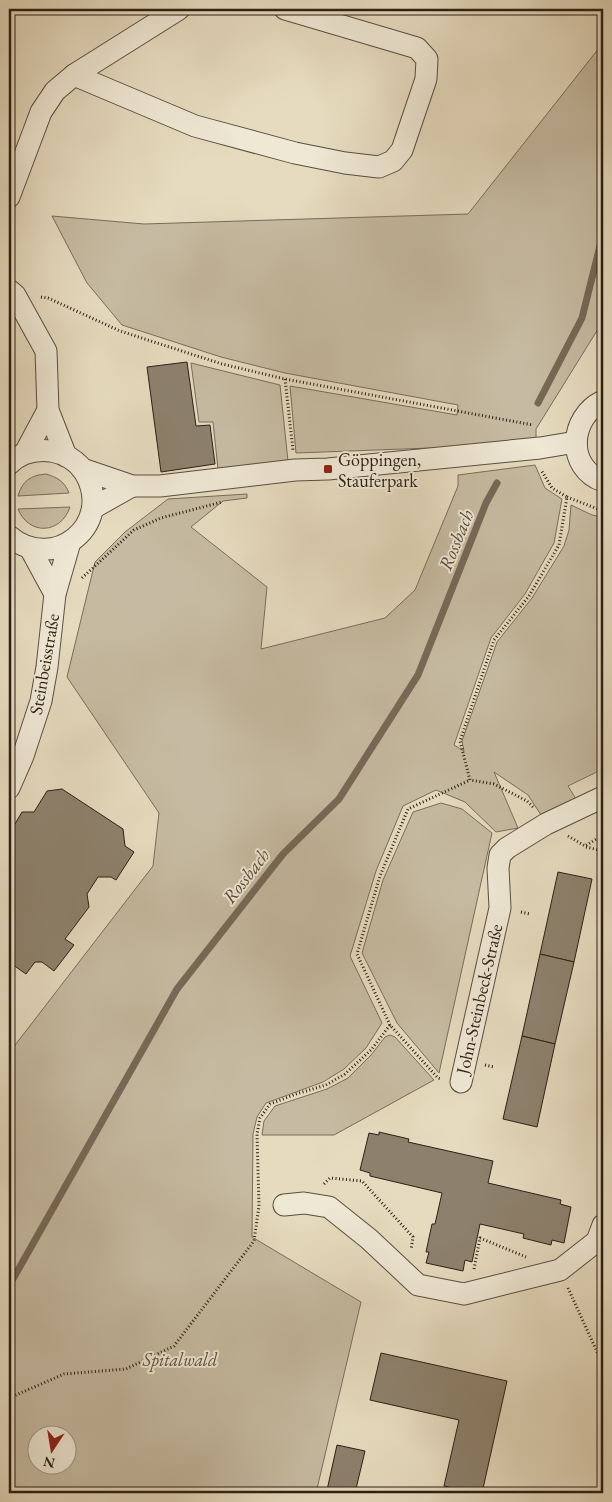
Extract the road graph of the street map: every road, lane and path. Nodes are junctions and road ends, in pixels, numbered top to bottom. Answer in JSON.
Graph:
{"nodes":[{"id":1,"x":179,"y":9,"type":"edge"},
{"id":2,"x":285,"y":9,"type":"edge"},
{"id":3,"x":74,"y":75,"type":"junction"},
{"id":4,"x":9,"y":197,"type":"edge"},
{"id":5,"x":12,"y":292,"type":"edge"},
{"id":6,"x":285,"y":379,"type":"junction"},
{"id":7,"x":603,"y":401,"type":"edge"},
{"id":8,"x":48,"y":410,"type":"junction"},
{"id":9,"x":541,"y":427,"type":"dead end"},
{"id":10,"x":576,"y":442,"type":"junction"},
{"id":11,"x":540,"y":448,"type":"junction"},
{"id":12,"x":17,"y":459,"type":"edge"},
{"id":13,"x":74,"y":462,"type":"junction"},
{"id":14,"x":295,"y":470,"type":"junction"},
{"id":15,"x":603,"y":481,"type":"edge"},
{"id":16,"x":132,"y":486,"type":"junction"},
{"id":17,"x":567,"y":498,"type":"junction"},
{"id":18,"x":226,"y":501,"type":"dead end"},
{"id":19,"x":92,"y":508,"type":"junction"},
{"id":20,"x":603,"y":511,"type":"edge"},
{"id":21,"x":9,"y":536,"type":"edge"},
{"id":22,"x":70,"y":542,"type":"junction"},
{"id":23,"x":30,"y":548,"type":"junction"},
{"id":24,"x":55,"y":597,"type":"junction"},
{"id":25,"x":470,"y":780,"type":"junction"},
{"id":26,"x":9,"y":788,"type":"edge"},
{"id":27,"x":603,"y":796,"type":"edge"},
{"id":28,"x":546,"y":824,"type":"junction"},
{"id":29,"x":603,"y":835,"type":"edge"},
{"id":30,"x":586,"y":846,"type":"junction"},
{"id":31,"x":603,"y":851,"type":"edge"},
{"id":32,"x":390,"y":1025,"type":"junction"},
{"id":33,"x":461,"y":1082,"type":"joint"},
{"id":34,"x":362,"y":1181,"type":"dead end"},
{"id":35,"x":284,"y":1205,"type":"dead end"},
{"id":36,"x":603,"y":1225,"type":"edge"},
{"id":37,"x":560,"y":1270,"type":"junction"},
{"id":38,"x":408,"y":1275,"type":"junction"},
{"id":39,"x":469,"y":1293,"type":"junction"},
{"id":40,"x":603,"y":1365,"type":"edge"},
{"id":41,"x":9,"y":1398,"type":"edge"}],
"edges":[{"from":1,"to":3,"type":"street"},
{"from":2,"to":3,"type":"street"},
{"from":3,"to":4,"type":"street"},
{"from":5,"to":6,"type":"path"},
{"from":5,"to":8,"type":"street"},
{"from":6,"to":9,"type":"path"},
{"from":6,"to":14,"type":"path"},
{"from":7,"to":10,"type":"street"},
{"from":8,"to":12,"type":"street"},
{"from":8,"to":13,"type":"street"},
{"from":10,"to":11,"type":"street"},
{"from":10,"to":15,"type":"street"},
{"from":11,"to":14,"type":"street"},
{"from":11,"to":17,"type":"path"},
{"from":12,"to":13,"type":"street"},
{"from":13,"to":16,"type":"street"},
{"from":13,"to":19,"type":"street"},
{"from":14,"to":16,"type":"street"},
{"from":16,"to":19,"type":"street"},
{"from":17,"to":20,"type":"path"},
{"from":17,"to":25,"type":"path"},
{"from":18,"to":24,"type":"path"},
{"from":19,"to":22,"type":"street"},
{"from":21,"to":23,"type":"street"},
{"from":22,"to":23,"type":"street"},
{"from":22,"to":24,"type":"street","name":"Steinbeisstraße"},
{"from":23,"to":24,"type":"street","name":"Steinbeisstraße"},
{"from":24,"to":26,"type":"street","name":"Steinbeisstraße"},
{"from":25,"to":28,"type":"path"},
{"from":25,"to":32,"type":"path","name":"John-Steinbeck-Straße"},
{"from":27,"to":28,"type":"street","name":"John-Steinbeck-Straße"},
{"from":28,"to":30,"type":"path"},
{"from":28,"to":33,"type":"street","name":"John-Steinbeck-Straße"},
{"from":29,"to":30,"type":"path"},
{"from":30,"to":31,"type":"path"},
{"from":32,"to":33,"type":"path","name":"John-Steinbeck-Straße"},
{"from":32,"to":41,"type":"path"},
{"from":34,"to":38,"type":"path"},
{"from":35,"to":38,"type":"street"},
{"from":36,"to":37,"type":"street"},
{"from":37,"to":39,"type":"street"},
{"from":37,"to":39,"type":"path"},
{"from":37,"to":40,"type":"path"},
{"from":38,"to":39,"type":"street"}]}
